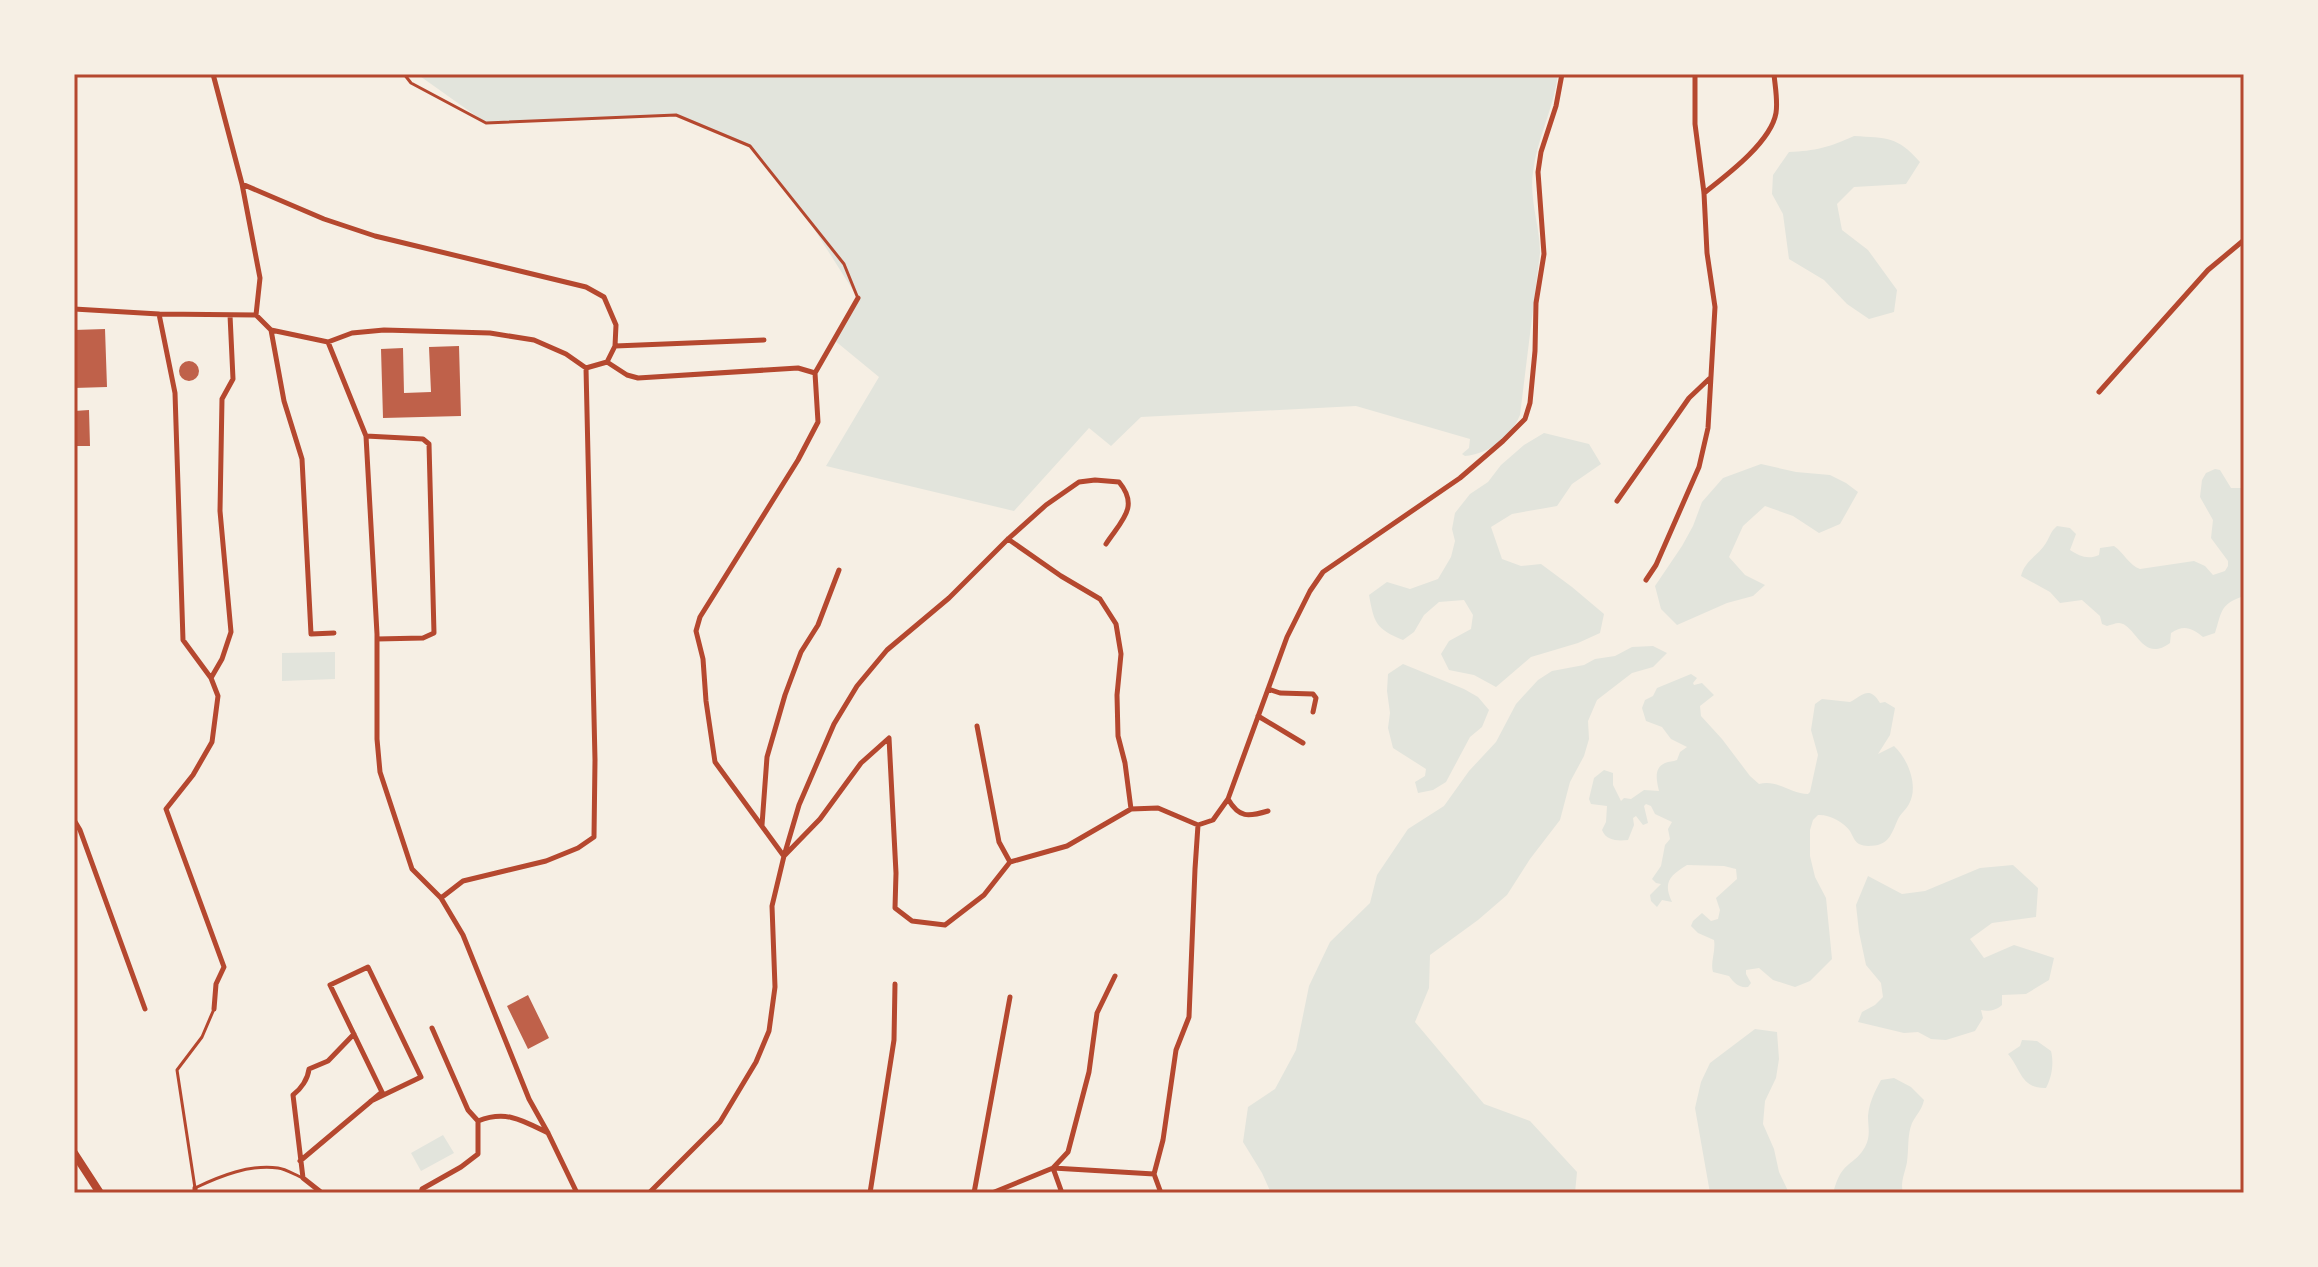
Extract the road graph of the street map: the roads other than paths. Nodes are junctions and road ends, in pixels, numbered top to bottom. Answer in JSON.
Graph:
{"nodes":[{"id":1,"x":213,"y":74,"type":"edge"},
{"id":2,"x":404,"y":74,"type":"edge"},
{"id":3,"x":1562,"y":74,"type":"edge"},
{"id":4,"x":1695,"y":74,"type":"edge"},
{"id":5,"x":1774,"y":74,"type":"edge"},
{"id":6,"x":242,"y":184,"type":"junction"},
{"id":7,"x":1704,"y":193,"type":"junction"},
{"id":8,"x":2244,"y":240,"type":"edge"},
{"id":9,"x":858,"y":298,"type":"joint"},
{"id":10,"x":74,"y":309,"type":"edge"},
{"id":11,"x":159,"y":314,"type":"junction"},
{"id":12,"x":230,"y":315,"type":"junction"},
{"id":13,"x":256,"y":315,"type":"junction"},
{"id":14,"x":271,"y":330,"type":"junction"},
{"id":15,"x":764,"y":340,"type":"dead end"},
{"id":16,"x":328,"y":342,"type":"junction"},
{"id":17,"x":615,"y":346,"type":"junction"},
{"id":18,"x":607,"y":362,"type":"junction"},
{"id":19,"x":586,"y":368,"type":"junction"},
{"id":20,"x":815,"y":373,"type":"junction"},
{"id":21,"x":1710,"y":379,"type":"junction"},
{"id":22,"x":2099,"y":392,"type":"dead end"},
{"id":23,"x":366,"y":436,"type":"junction"},
{"id":24,"x":1617,"y":501,"type":"dead end"},
{"id":25,"x":1008,"y":539,"type":"junction"},
{"id":26,"x":1106,"y":544,"type":"dead end"},
{"id":27,"x":839,"y":570,"type":"dead end"},
{"id":28,"x":1646,"y":580,"type":"dead end"},
{"id":29,"x":334,"y":633,"type":"dead end"},
{"id":30,"x":377,"y":639,"type":"junction"},
{"id":31,"x":211,"y":678,"type":"junction"},
{"id":32,"x":1268,"y":689,"type":"junction"},
{"id":33,"x":1313,"y":712,"type":"dead end"},
{"id":34,"x":1258,"y":716,"type":"junction"},
{"id":35,"x":977,"y":726,"type":"dead end"},
{"id":36,"x":1303,"y":743,"type":"dead end"},
{"id":37,"x":1228,"y":799,"type":"junction"},
{"id":38,"x":1131,"y":809,"type":"junction"},
{"id":39,"x":1268,"y":811,"type":"dead end"},
{"id":40,"x":74,"y":820,"type":"edge"},
{"id":41,"x":1198,"y":825,"type":"junction"},
{"id":42,"x":762,"y":826,"type":"junction"},
{"id":43,"x":784,"y":856,"type":"junction"},
{"id":44,"x":1010,"y":862,"type":"junction"},
{"id":45,"x":441,"y":898,"type":"junction"},
{"id":46,"x":1115,"y":976,"type":"dead end"},
{"id":47,"x":895,"y":984,"type":"dead end"},
{"id":48,"x":1010,"y":997,"type":"dead end"},
{"id":49,"x":145,"y":1009,"type":"dead end"},
{"id":50,"x":214,"y":1009,"type":"joint"},
{"id":51,"x":432,"y":1028,"type":"dead end"},
{"id":52,"x":354,"y":1034,"type":"junction"},
{"id":53,"x":371,"y":1101,"type":"junction"},
{"id":54,"x":478,"y":1121,"type":"junction"},
{"id":55,"x":548,"y":1133,"type":"junction"},
{"id":56,"x":74,"y":1153,"type":"edge"},
{"id":57,"x":300,"y":1161,"type":"junction"},
{"id":58,"x":1053,"y":1168,"type":"junction"},
{"id":59,"x":1154,"y":1174,"type":"junction"},
{"id":60,"x":303,"y":1178,"type":"junction"},
{"id":61,"x":195,"y":1191,"type":"edge"},
{"id":62,"x":100,"y":1193,"type":"edge"},
{"id":63,"x":322,"y":1193,"type":"edge"},
{"id":64,"x":421,"y":1193,"type":"edge"},
{"id":65,"x":577,"y":1193,"type":"edge"},
{"id":66,"x":649,"y":1193,"type":"edge"},
{"id":67,"x":870,"y":1193,"type":"edge"},
{"id":68,"x":974,"y":1193,"type":"edge"},
{"id":69,"x":992,"y":1193,"type":"edge"},
{"id":70,"x":1062,"y":1193,"type":"edge"},
{"id":71,"x":1161,"y":1193,"type":"edge"}],
"edges":[{"from":1,"to":6,"type":"street"},
{"from":2,"to":9,"type":"lane"},
{"from":3,"to":32,"type":"street"},
{"from":4,"to":7,"type":"street"},
{"from":5,"to":7,"type":"street"},
{"from":6,"to":13,"type":"street"},
{"from":6,"to":17,"type":"street"},
{"from":7,"to":21,"type":"street"},
{"from":8,"to":22,"type":"street"},
{"from":9,"to":20,"type":"street"},
{"from":10,"to":11,"type":"street"},
{"from":11,"to":12,"type":"street"},
{"from":11,"to":31,"type":"street"},
{"from":12,"to":13,"type":"street"},
{"from":12,"to":31,"type":"street"},
{"from":13,"to":14,"type":"street"},
{"from":14,"to":16,"type":"street"},
{"from":14,"to":29,"type":"street"},
{"from":15,"to":17,"type":"street"},
{"from":16,"to":19,"type":"street"},
{"from":16,"to":23,"type":"street"},
{"from":17,"to":18,"type":"street"},
{"from":18,"to":19,"type":"street"},
{"from":18,"to":20,"type":"street"},
{"from":19,"to":45,"type":"street"},
{"from":20,"to":42,"type":"street"},
{"from":21,"to":24,"type":"street"},
{"from":21,"to":28,"type":"street"},
{"from":23,"to":30,"type":"street"},
{"from":23,"to":30,"type":"street"},
{"from":25,"to":26,"type":"street"},
{"from":25,"to":38,"type":"street"},
{"from":25,"to":43,"type":"street"},
{"from":27,"to":42,"type":"street"},
{"from":30,"to":45,"type":"street"},
{"from":31,"to":50,"type":"street"},
{"from":32,"to":33,"type":"street"},
{"from":32,"to":34,"type":"street"},
{"from":34,"to":36,"type":"street"},
{"from":34,"to":37,"type":"street"},
{"from":35,"to":44,"type":"street"},
{"from":37,"to":39,"type":"street"},
{"from":37,"to":41,"type":"street"},
{"from":38,"to":41,"type":"street"},
{"from":38,"to":44,"type":"street"},
{"from":40,"to":49,"type":"street"},
{"from":41,"to":59,"type":"street"},
{"from":42,"to":43,"type":"street"},
{"from":43,"to":44,"type":"street"},
{"from":43,"to":66,"type":"street"},
{"from":45,"to":55,"type":"street"},
{"from":46,"to":58,"type":"street"},
{"from":47,"to":67,"type":"street"},
{"from":48,"to":68,"type":"street"},
{"from":50,"to":61,"type":"lane"},
{"from":51,"to":54,"type":"street"},
{"from":52,"to":53,"type":"street"},
{"from":52,"to":53,"type":"street"},
{"from":52,"to":57,"type":"street"},
{"from":53,"to":57,"type":"street"},
{"from":54,"to":55,"type":"street"},
{"from":54,"to":64,"type":"street"},
{"from":55,"to":65,"type":"street"},
{"from":56,"to":62,"type":"main road"},
{"from":57,"to":60,"type":"street"},
{"from":58,"to":59,"type":"street"},
{"from":58,"to":69,"type":"street"},
{"from":58,"to":70,"type":"street"},
{"from":59,"to":71,"type":"street"},
{"from":60,"to":61,"type":"lane"},
{"from":60,"to":63,"type":"street"}]}
